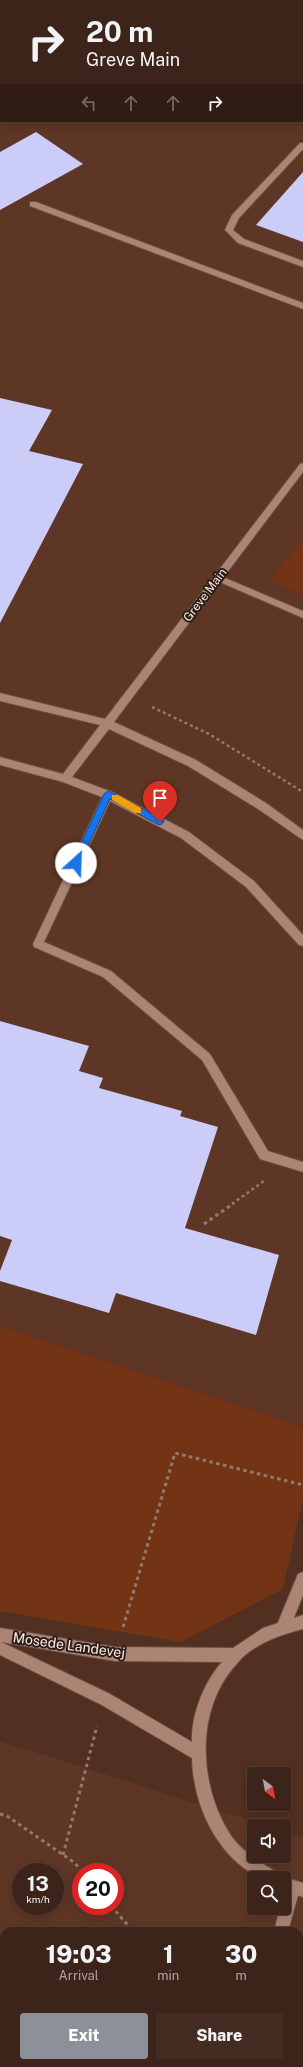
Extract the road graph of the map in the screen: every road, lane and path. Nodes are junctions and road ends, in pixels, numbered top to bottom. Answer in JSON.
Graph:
{"nodes":[{"id":1,"x":303,"y":145,"type":"edge"},
{"id":2,"x":33,"y":204,"type":"dead end"},
{"id":3,"x":303,"y":264,"type":"edge"},
{"id":4,"x":303,"y":306,"type":"edge"},
{"id":5,"x":303,"y":466,"type":"edge"},
{"id":6,"x":218,"y":578,"type":"junction"},
{"id":7,"x":303,"y":615,"type":"edge"},
{"id":8,"x":128,"y":695,"type":"junction"},
{"id":9,"x":0,"y":697,"type":"edge"},
{"id":10,"x":106,"y":723,"type":"junction"},
{"id":11,"x":0,"y":761,"type":"edge"},
{"id":12,"x":65,"y":779,"type":"junction"},
{"id":13,"x":303,"y":792,"type":"edge"},
{"id":14,"x":108,"y":794,"type":"junction"},
{"id":15,"x":303,"y":836,"type":"edge"},
{"id":16,"x":303,"y":942,"type":"edge"},
{"id":17,"x":288,"y":1163,"type":"junction"},
{"id":18,"x":303,"y":1167,"type":"edge"},
{"id":19,"x":204,"y":1224,"type":"dead end"},
{"id":20,"x":303,"y":1485,"type":"edge"},
{"id":21,"x":303,"y":1579,"type":"edge"},
{"id":22,"x":303,"y":1622,"type":"edge"},
{"id":23,"x":284,"y":1625,"type":"junction"},
{"id":24,"x":0,"y":1635,"type":"edge"},
{"id":25,"x":0,"y":1648,"type":"edge"},
{"id":26,"x":115,"y":1654,"type":"junction"},
{"id":27,"x":233,"y":1655,"type":"junction"},
{"id":28,"x":105,"y":1699,"type":"junction"},
{"id":29,"x":197,"y":1753,"type":"junction"},
{"id":30,"x":0,"y":1814,"type":"edge"},
{"id":31,"x":63,"y":1855,"type":"junction"},
{"id":32,"x":75,"y":1863,"type":"edge"},
{"id":33,"x":260,"y":1871,"type":"edge"},
{"id":34,"x":293,"y":1887,"type":"edge"},
{"id":35,"x":119,"y":1915,"type":"edge"},
{"id":36,"x":129,"y":1927,"type":"edge"},
{"id":37,"x":282,"y":1927,"type":"edge"}],
"edges":[{"from":1,"to":3,"type":"street"},
{"from":2,"to":4,"type":"street"},
{"from":5,"to":6,"type":"street","name":"Greve Main"},
{"from":6,"to":7,"type":"street"},
{"from":6,"to":8,"type":"street","name":"Greve Main"},
{"from":8,"to":10,"type":"street","name":"Greve Main"},
{"from":8,"to":13,"type":"path"},
{"from":9,"to":10,"type":"street"},
{"from":10,"to":12,"type":"street","name":"Greve Main"},
{"from":10,"to":15,"type":"street"},
{"from":11,"to":12,"type":"street"},
{"from":12,"to":14,"type":"street"},
{"from":14,"to":16,"type":"street"},
{"from":14,"to":17,"type":"street"},
{"from":17,"to":18,"type":"street"},
{"from":17,"to":19,"type":"path"},
{"from":20,"to":26,"type":"path"},
{"from":21,"to":23,"type":"street"},
{"from":22,"to":23,"type":"street"},
{"from":23,"to":27,"type":"street"},
{"from":24,"to":26,"type":"street","name":"Mosede Landevej"},
{"from":25,"to":28,"type":"street","name":"Mosede Landevej"},
{"from":26,"to":27,"type":"street","name":"Mosede Landevej"},
{"from":27,"to":29,"type":"street"},
{"from":28,"to":29,"type":"street","name":"Mosede Landevej"},
{"from":28,"to":31,"type":"path"},
{"from":29,"to":33,"type":"street"},
{"from":30,"to":31,"type":"path"},
{"from":31,"to":32,"type":"path"},
{"from":34,"to":37,"type":"street"},
{"from":35,"to":36,"type":"path"}]}
